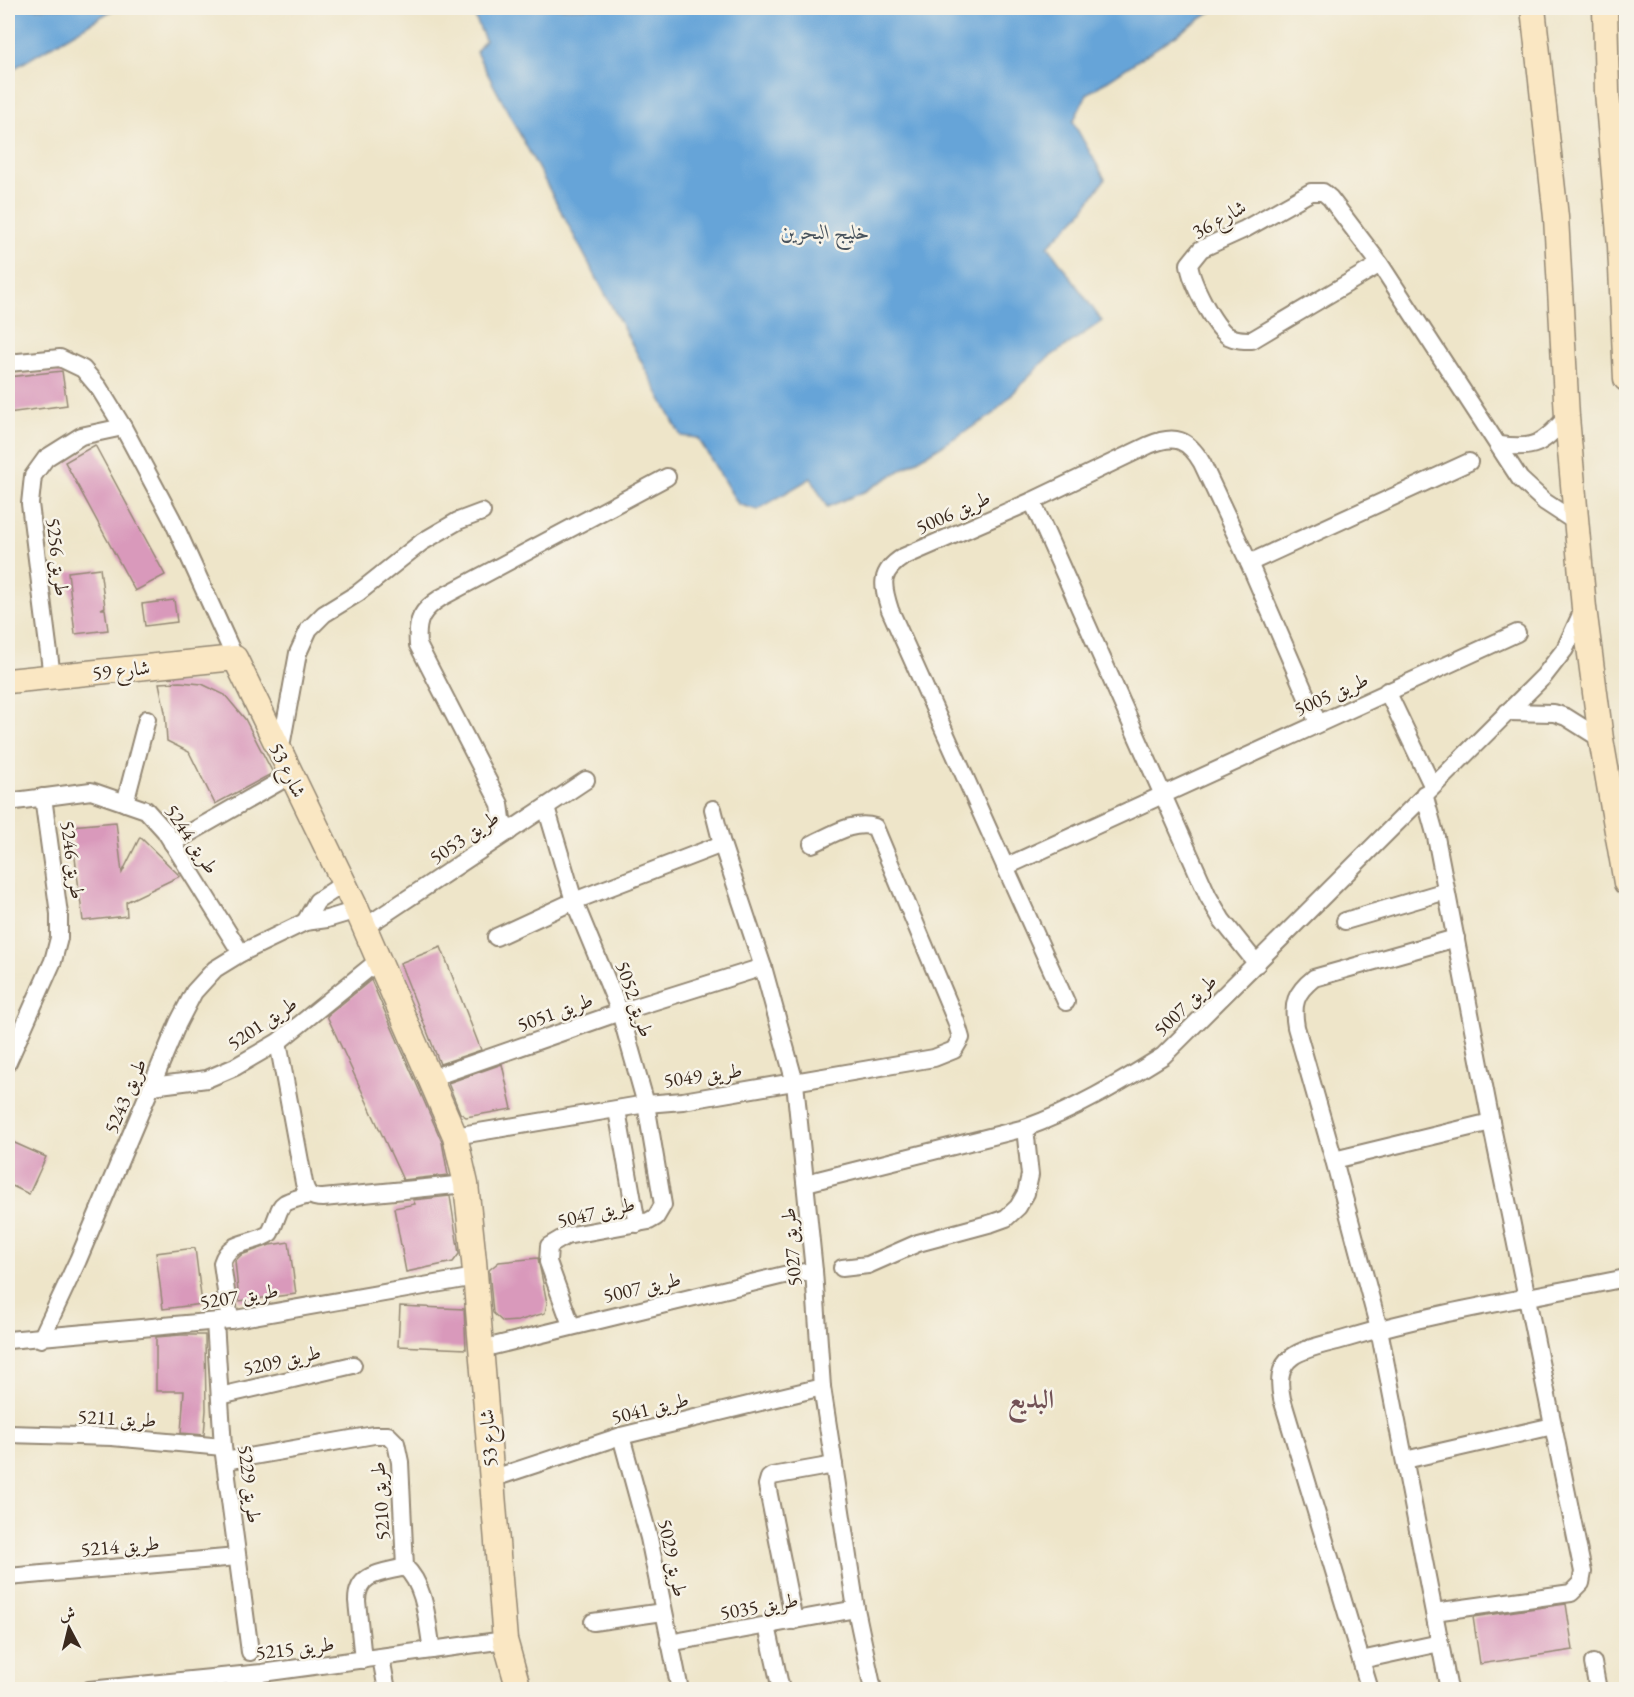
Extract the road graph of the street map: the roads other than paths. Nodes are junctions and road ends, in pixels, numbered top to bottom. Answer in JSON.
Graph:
{"nodes":[{"id":1,"x":1533,"y":8,"type":"edge"},
{"id":2,"x":1592,"y":8,"type":"edge"},
{"id":3,"x":1605,"y":8,"type":"edge"},
{"id":4,"x":1607,"y":92,"type":"junction"},
{"id":5,"x":1380,"y":264,"type":"junction"},
{"id":6,"x":8,"y":363,"type":"edge"},
{"id":7,"x":1626,"y":379,"type":"edge"},
{"id":8,"x":1567,"y":417,"type":"junction"},
{"id":9,"x":123,"y":427,"type":"junction"},
{"id":10,"x":1500,"y":445,"type":"junction"},
{"id":11,"x":1469,"y":462,"type":"dead end"},
{"id":12,"x":668,"y":477,"type":"dead end"},
{"id":13,"x":1032,"y":501,"type":"junction"},
{"id":14,"x":482,"y":512,"type":"dead end"},
{"id":15,"x":1577,"y":523,"type":"junction"},
{"id":16,"x":1249,"y":563,"type":"junction"},
{"id":17,"x":1584,"y":608,"type":"junction"},
{"id":18,"x":1516,"y":633,"type":"dead end"},
{"id":19,"x":235,"y":658,"type":"junction"},
{"id":20,"x":52,"y":677,"type":"junction"},
{"id":21,"x":8,"y":681,"type":"edge"},
{"id":22,"x":1387,"y":691,"type":"junction"},
{"id":23,"x":1507,"y":712,"type":"junction"},
{"id":24,"x":147,"y":720,"type":"dead end"},
{"id":25,"x":1318,"y":723,"type":"junction"},
{"id":26,"x":1601,"y":739,"type":"junction"},
{"id":27,"x":280,"y":753,"type":"junction"},
{"id":28,"x":291,"y":775,"type":"junction"},
{"id":29,"x":586,"y":780,"type":"dead end"},
{"id":30,"x":1428,"y":789,"type":"junction"},
{"id":31,"x":1162,"y":794,"type":"junction"},
{"id":32,"x":43,"y":797,"type":"junction"},
{"id":33,"x":8,"y":802,"type":"edge"},
{"id":34,"x":125,"y":802,"type":"junction"},
{"id":35,"x":546,"y":807,"type":"junction"},
{"id":36,"x":713,"y":809,"type":"dead end"},
{"id":37,"x":514,"y":829,"type":"junction"},
{"id":38,"x":172,"y":843,"type":"junction"},
{"id":39,"x":722,"y":844,"type":"junction"},
{"id":40,"x":812,"y":844,"type":"dead end"},
{"id":41,"x":1005,"y":867,"type":"junction"},
{"id":42,"x":1626,"y":883,"type":"edge"},
{"id":43,"x":343,"y":884,"type":"junction"},
{"id":44,"x":1446,"y":891,"type":"junction"},
{"id":45,"x":574,"y":901,"type":"junction"},
{"id":46,"x":361,"y":919,"type":"junction"},
{"id":47,"x":1345,"y":921,"type":"dead end"},
{"id":48,"x":305,"y":922,"type":"junction"},
{"id":49,"x":496,"y":937,"type":"dead end"},
{"id":50,"x":1456,"y":938,"type":"junction"},
{"id":51,"x":241,"y":953,"type":"junction"},
{"id":52,"x":379,"y":960,"type":"junction"},
{"id":53,"x":1257,"y":964,"type":"junction"},
{"id":54,"x":764,"y":967,"type":"junction"},
{"id":55,"x":1066,"y":1002,"type":"dead end"},
{"id":56,"x":620,"y":1012,"type":"junction"},
{"id":57,"x":278,"y":1042,"type":"junction"},
{"id":58,"x":8,"y":1062,"type":"edge"},
{"id":59,"x":431,"y":1078,"type":"junction"},
{"id":60,"x":795,"y":1083,"type":"junction"},
{"id":61,"x":152,"y":1086,"type":"junction"},
{"id":62,"x":646,"y":1104,"type":"junction"},
{"id":63,"x":617,"y":1110,"type":"junction"},
{"id":64,"x":1491,"y":1122,"type":"junction"},
{"id":65,"x":1025,"y":1128,"type":"junction"},
{"id":66,"x":455,"y":1136,"type":"junction"},
{"id":67,"x":1334,"y":1160,"type":"junction"},
{"id":68,"x":806,"y":1183,"type":"junction"},
{"id":69,"x":466,"y":1184,"type":"junction"},
{"id":70,"x":309,"y":1196,"type":"junction"},
{"id":71,"x":661,"y":1211,"type":"joint"},
{"id":72,"x":637,"y":1224,"type":"junction"},
{"id":73,"x":842,"y":1268,"type":"dead end"},
{"id":74,"x":814,"y":1271,"type":"junction"},
{"id":75,"x":475,"y":1277,"type":"junction"},
{"id":76,"x":1626,"y":1278,"type":"edge"},
{"id":77,"x":1527,"y":1296,"type":"junction"},
{"id":78,"x":223,"y":1321,"type":"junction"},
{"id":79,"x":571,"y":1325,"type":"junction"},
{"id":80,"x":1379,"y":1329,"type":"junction"},
{"id":81,"x":41,"y":1338,"type":"junction"},
{"id":82,"x":8,"y":1340,"type":"edge"},
{"id":83,"x":481,"y":1349,"type":"junction"},
{"id":84,"x":353,"y":1365,"type":"dead end"},
{"id":85,"x":822,"y":1387,"type":"junction"},
{"id":86,"x":220,"y":1396,"type":"junction"},
{"id":87,"x":1553,"y":1426,"type":"junction"},
{"id":88,"x":8,"y":1434,"type":"edge"},
{"id":89,"x":388,"y":1435,"type":"joint"},
{"id":90,"x":621,"y":1436,"type":"junction"},
{"id":91,"x":224,"y":1454,"type":"junction"},
{"id":92,"x":1405,"y":1460,"type":"junction"},
{"id":93,"x":834,"y":1465,"type":"junction"},
{"id":94,"x":491,"y":1479,"type":"junction"},
{"id":95,"x":237,"y":1557,"type":"junction"},
{"id":96,"x":405,"y":1567,"type":"junction"},
{"id":97,"x":8,"y":1577,"type":"edge"},
{"id":98,"x":856,"y":1609,"type":"junction"},
{"id":99,"x":663,"y":1612,"type":"junction"},
{"id":100,"x":1434,"y":1612,"type":"junction"},
{"id":101,"x":794,"y":1621,"type":"junction"},
{"id":102,"x":592,"y":1622,"type":"dead end"},
{"id":103,"x":767,"y":1626,"type":"junction"},
{"id":104,"x":505,"y":1640,"type":"junction"},
{"id":105,"x":669,"y":1643,"type":"junction"},
{"id":106,"x":1440,"y":1643,"type":"junction"},
{"id":107,"x":432,"y":1650,"type":"junction"},
{"id":108,"x":250,"y":1652,"type":"dead end"},
{"id":109,"x":381,"y":1658,"type":"junction"},
{"id":110,"x":363,"y":1660,"type":"junction"},
{"id":111,"x":1361,"y":1660,"type":"junction"},
{"id":112,"x":1593,"y":1663,"type":"dead end"},
{"id":113,"x":264,"y":1681,"type":"edge"},
{"id":114,"x":89,"y":1689,"type":"edge"},
{"id":115,"x":387,"y":1689,"type":"edge"},
{"id":116,"x":519,"y":1689,"type":"edge"},
{"id":117,"x":680,"y":1689,"type":"edge"},
{"id":118,"x":781,"y":1689,"type":"edge"},
{"id":119,"x":873,"y":1689,"type":"edge"},
{"id":120,"x":1370,"y":1689,"type":"edge"},
{"id":121,"x":1449,"y":1689,"type":"edge"},
{"id":122,"x":1598,"y":1689,"type":"edge"}],
"edges":[{"from":1,"to":8,"type":"street"},
{"from":2,"to":4,"type":"street"},
{"from":3,"to":4,"type":"street"},
{"from":4,"to":7,"type":"street"},
{"from":5,"to":5,"type":"street","name":"شارع 36"},
{"from":5,"to":10,"type":"street","name":"شارع 36"},
{"from":6,"to":9,"type":"street","name":"شارع 53"},
{"from":8,"to":10,"type":"street"},
{"from":8,"to":15,"type":"street"},
{"from":9,"to":19,"type":"street","name":"شارع 53"},
{"from":9,"to":20,"type":"street","name":"طريق 5256"},
{"from":10,"to":15,"type":"street","name":"شارع 36"},
{"from":11,"to":16,"type":"street"},
{"from":12,"to":37,"type":"street"},
{"from":13,"to":16,"type":"street","name":"طريق 5006"},
{"from":13,"to":31,"type":"street"},
{"from":13,"to":41,"type":"street","name":"طريق 5006"},
{"from":14,"to":27,"type":"street"},
{"from":15,"to":17,"type":"street"},
{"from":16,"to":25,"type":"street","name":"طريق 5006"},
{"from":17,"to":23,"type":"street","name":"طريق 5007"},
{"from":17,"to":26,"type":"street"},
{"from":18,"to":22,"type":"street","name":"طريق 5005"},
{"from":19,"to":20,"type":"street","name":"شارع 59"},
{"from":19,"to":27,"type":"street","name":"شارع 53"},
{"from":20,"to":21,"type":"street","name":"شارع 59"},
{"from":22,"to":25,"type":"street","name":"طريق 5005"},
{"from":22,"to":30,"type":"street"},
{"from":23,"to":26,"type":"street"},
{"from":23,"to":30,"type":"street","name":"طريق 5007"},
{"from":24,"to":34,"type":"street"},
{"from":25,"to":31,"type":"street","name":"طريق 5005"},
{"from":26,"to":42,"type":"street"},
{"from":27,"to":28,"type":"street","name":"شارع 53"},
{"from":28,"to":38,"type":"street"},
{"from":28,"to":43,"type":"street","name":"شارع 53"},
{"from":29,"to":35,"type":"street","name":"طريق 5053"},
{"from":30,"to":44,"type":"street"},
{"from":30,"to":53,"type":"street","name":"طريق 5007"},
{"from":31,"to":41,"type":"street","name":"طريق 5005"},
{"from":31,"to":53,"type":"street"},
{"from":32,"to":33,"type":"street","name":"طريق 5244"},
{"from":32,"to":34,"type":"street","name":"طريق 5244"},
{"from":32,"to":58,"type":"street","name":"طريق 5246"},
{"from":34,"to":38,"type":"street","name":"طريق 5244"},
{"from":35,"to":37,"type":"street","name":"طريق 5053"},
{"from":35,"to":45,"type":"street","name":"طريق 5052"},
{"from":36,"to":39,"type":"street","name":"طريق 5027"},
{"from":37,"to":46,"type":"street","name":"طريق 5053"},
{"from":38,"to":51,"type":"street","name":"طريق 5244"},
{"from":39,"to":45,"type":"street"},
{"from":39,"to":54,"type":"street","name":"طريق 5027"},
{"from":40,"to":60,"type":"street","name":"طريق 5049"},
{"from":41,"to":55,"type":"street","name":"طريق 5006"},
{"from":43,"to":46,"type":"street","name":"شارع 53"},
{"from":43,"to":48,"type":"street","name":"طريق 5243"},
{"from":44,"to":47,"type":"street"},
{"from":44,"to":50,"type":"street"},
{"from":45,"to":49,"type":"street"},
{"from":45,"to":56,"type":"street","name":"طريق 5052"},
{"from":46,"to":48,"type":"street","name":"طريق 5243"},
{"from":46,"to":52,"type":"street","name":"شارع 53"},
{"from":48,"to":51,"type":"street","name":"طريق 5243"},
{"from":50,"to":64,"type":"street"},
{"from":50,"to":67,"type":"street"},
{"from":51,"to":61,"type":"street","name":"طريق 5243"},
{"from":52,"to":57,"type":"street","name":"طريق 5201"},
{"from":52,"to":59,"type":"street","name":"شارع 53"},
{"from":53,"to":65,"type":"street","name":"طريق 5007"},
{"from":54,"to":56,"type":"street","name":"طريق 5051"},
{"from":54,"to":60,"type":"street","name":"طريق 5027"},
{"from":56,"to":59,"type":"street","name":"طريق 5051"},
{"from":56,"to":62,"type":"street","name":"طريق 5052"},
{"from":57,"to":61,"type":"street","name":"طريق 5201"},
{"from":57,"to":70,"type":"street"},
{"from":59,"to":66,"type":"street","name":"شارع 53"},
{"from":60,"to":62,"type":"street","name":"طريق 5049"},
{"from":60,"to":68,"type":"street","name":"طريق 5027"},
{"from":61,"to":81,"type":"street","name":"طريق 5243"},
{"from":62,"to":63,"type":"street","name":"طريق 5049"},
{"from":62,"to":71,"type":"street","name":"طريق 5052"},
{"from":63,"to":66,"type":"street","name":"طريق 5049"},
{"from":63,"to":72,"type":"street"},
{"from":64,"to":67,"type":"street"},
{"from":64,"to":77,"type":"street"},
{"from":65,"to":68,"type":"street","name":"طريق 5007"},
{"from":65,"to":73,"type":"street"},
{"from":66,"to":69,"type":"street","name":"شارع 53"},
{"from":67,"to":80,"type":"street"},
{"from":68,"to":74,"type":"street","name":"طريق 5027"},
{"from":69,"to":70,"type":"street"},
{"from":69,"to":75,"type":"street","name":"شارع 53"},
{"from":70,"to":78,"type":"street","name":"طريق 5229"},
{"from":71,"to":72,"type":"street","name":"طريق 5047"},
{"from":72,"to":79,"type":"street","name":"طريق 5047"},
{"from":74,"to":79,"type":"street","name":"طريق 5007"},
{"from":74,"to":85,"type":"street","name":"طريق 5027"},
{"from":75,"to":78,"type":"street","name":"طريق 5207"},
{"from":75,"to":83,"type":"street","name":"شارع 53"},
{"from":76,"to":77,"type":"street"},
{"from":77,"to":80,"type":"street"},
{"from":77,"to":87,"type":"street"},
{"from":78,"to":81,"type":"street","name":"طريق 5207"},
{"from":78,"to":86,"type":"street","name":"طريق 5229"},
{"from":79,"to":83,"type":"street","name":"طريق 5007"},
{"from":80,"to":92,"type":"street"},
{"from":80,"to":111,"type":"street"},
{"from":81,"to":82,"type":"street","name":"طريق 5207"},
{"from":83,"to":94,"type":"street","name":"شارع 53"},
{"from":84,"to":86,"type":"street","name":"طريق 5209"},
{"from":85,"to":90,"type":"street","name":"طريق 5041"},
{"from":85,"to":93,"type":"street","name":"طريق 5027"},
{"from":86,"to":91,"type":"street","name":"طريق 5229"},
{"from":87,"to":92,"type":"street"},
{"from":87,"to":100,"type":"street"},
{"from":88,"to":91,"type":"street","name":"طريق 5211"},
{"from":89,"to":91,"type":"street","name":"طريق 5211"},
{"from":89,"to":96,"type":"street","name":"طريق 5210"},
{"from":90,"to":94,"type":"street","name":"طريق 5041"},
{"from":90,"to":99,"type":"street","name":"طريق 5029"},
{"from":91,"to":95,"type":"street","name":"طريق 5229"},
{"from":92,"to":100,"type":"street"},
{"from":93,"to":98,"type":"street","name":"طريق 5027"},
{"from":93,"to":101,"type":"street"},
{"from":94,"to":104,"type":"street","name":"شارع 53"},
{"from":95,"to":97,"type":"street","name":"طريق 5214"},
{"from":95,"to":108,"type":"street","name":"طريق 5229"},
{"from":96,"to":107,"type":"street"},
{"from":96,"to":110,"type":"street"},
{"from":98,"to":101,"type":"street","name":"طريق 5035"},
{"from":98,"to":119,"type":"street","name":"طريق 5027"},
{"from":99,"to":102,"type":"street"},
{"from":99,"to":105,"type":"street","name":"طريق 5029"},
{"from":100,"to":106,"type":"street"},
{"from":101,"to":103,"type":"street","name":"طريق 5035"},
{"from":103,"to":105,"type":"street","name":"طريق 5035"},
{"from":103,"to":118,"type":"street"},
{"from":104,"to":107,"type":"street","name":"طريق 5215"},
{"from":104,"to":116,"type":"street","name":"شارع 53"},
{"from":105,"to":117,"type":"street","name":"طريق 5029"},
{"from":106,"to":111,"type":"street"},
{"from":106,"to":121,"type":"street"},
{"from":107,"to":109,"type":"street","name":"طريق 5215"},
{"from":109,"to":110,"type":"street","name":"طريق 5215"},
{"from":109,"to":115,"type":"street"},
{"from":110,"to":113,"type":"street","name":"طريق 5215"},
{"from":111,"to":120,"type":"street"},
{"from":112,"to":122,"type":"street"},
{"from":113,"to":114,"type":"street","name":"طريق 5215"}]}
